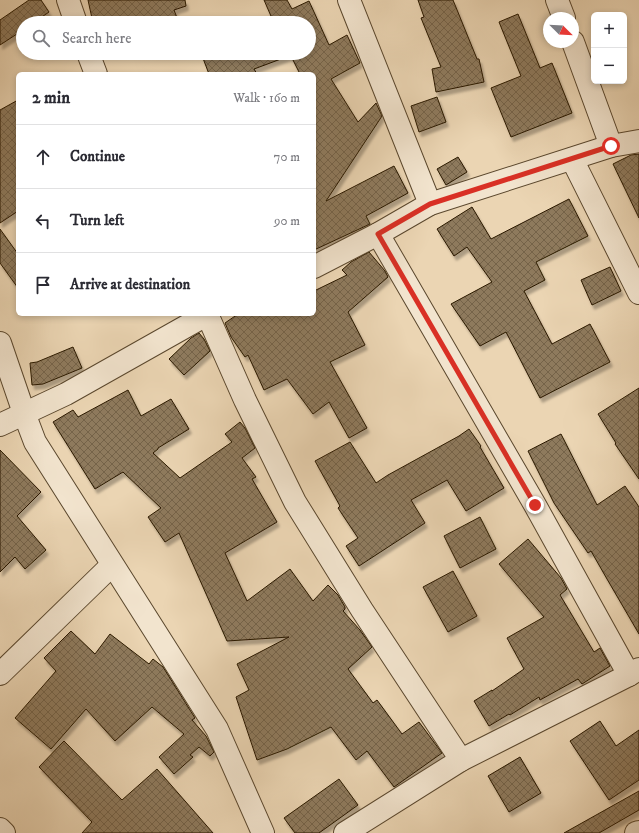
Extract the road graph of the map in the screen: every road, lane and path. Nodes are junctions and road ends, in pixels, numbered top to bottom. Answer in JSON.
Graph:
{"nodes":[{"id":1,"x":68,"y":0,"type":"edge"},
{"id":2,"x":349,"y":0,"type":"edge"},
{"id":3,"x":557,"y":0,"type":"edge"},
{"id":4,"x":562,"y":12,"type":"edge"},
{"id":5,"x":74,"y":16,"type":"edge"},
{"id":6,"x":575,"y":48,"type":"edge"},
{"id":7,"x":91,"y":60,"type":"edge"},
{"id":8,"x":95,"y":72,"type":"edge"},
{"id":9,"x":639,"y":140,"type":"edge"},
{"id":10,"x":611,"y":146,"type":"junction"},
{"id":11,"x":572,"y":159,"type":"junction"},
{"id":12,"x":430,"y":204,"type":"junction"},
{"id":13,"x":378,"y":234,"type":"junction"},
{"id":14,"x":316,"y":266,"type":"edge"},
{"id":15,"x":639,"y":293,"type":"edge"},
{"id":16,"x":204,"y":316,"type":"edge"},
{"id":17,"x":209,"y":316,"type":"edge"},
{"id":18,"x":0,"y":343,"type":"edge"},
{"id":19,"x":24,"y":414,"type":"junction"},
{"id":20,"x":0,"y":425,"type":"edge"},
{"id":21,"x":112,"y":565,"type":"junction"},
{"id":22,"x":634,"y":672,"type":"edge"},
{"id":23,"x":0,"y":674,"type":"edge"},
{"id":24,"x":461,"y":760,"type":"junction"},
{"id":25,"x":0,"y":829,"type":"edge"},
{"id":26,"x":639,"y":832,"type":"edge"},
{"id":27,"x":4,"y":833,"type":"edge"},
{"id":28,"x":263,"y":833,"type":"edge"},
{"id":29,"x":345,"y":833,"type":"edge"},
{"id":30,"x":636,"y":833,"type":"edge"}],
"edges":[{"from":1,"to":5,"type":"street"},
{"from":2,"to":12,"type":"street"},
{"from":3,"to":4,"type":"street"},
{"from":6,"to":10,"type":"street"},
{"from":7,"to":8,"type":"street"},
{"from":9,"to":10,"type":"street"},
{"from":10,"to":11,"type":"street"},
{"from":11,"to":12,"type":"street"},
{"from":11,"to":15,"type":"street"},
{"from":12,"to":13,"type":"street"},
{"from":13,"to":14,"type":"street"},
{"from":13,"to":22,"type":"street"},
{"from":16,"to":19,"type":"street"},
{"from":17,"to":24,"type":"street"},
{"from":18,"to":19,"type":"street"},
{"from":19,"to":20,"type":"street"},
{"from":19,"to":21,"type":"street"},
{"from":21,"to":23,"type":"street"},
{"from":21,"to":28,"type":"street"},
{"from":22,"to":24,"type":"street"},
{"from":24,"to":29,"type":"street"},
{"from":25,"to":27,"type":"street"},
{"from":26,"to":30,"type":"street"}]}
